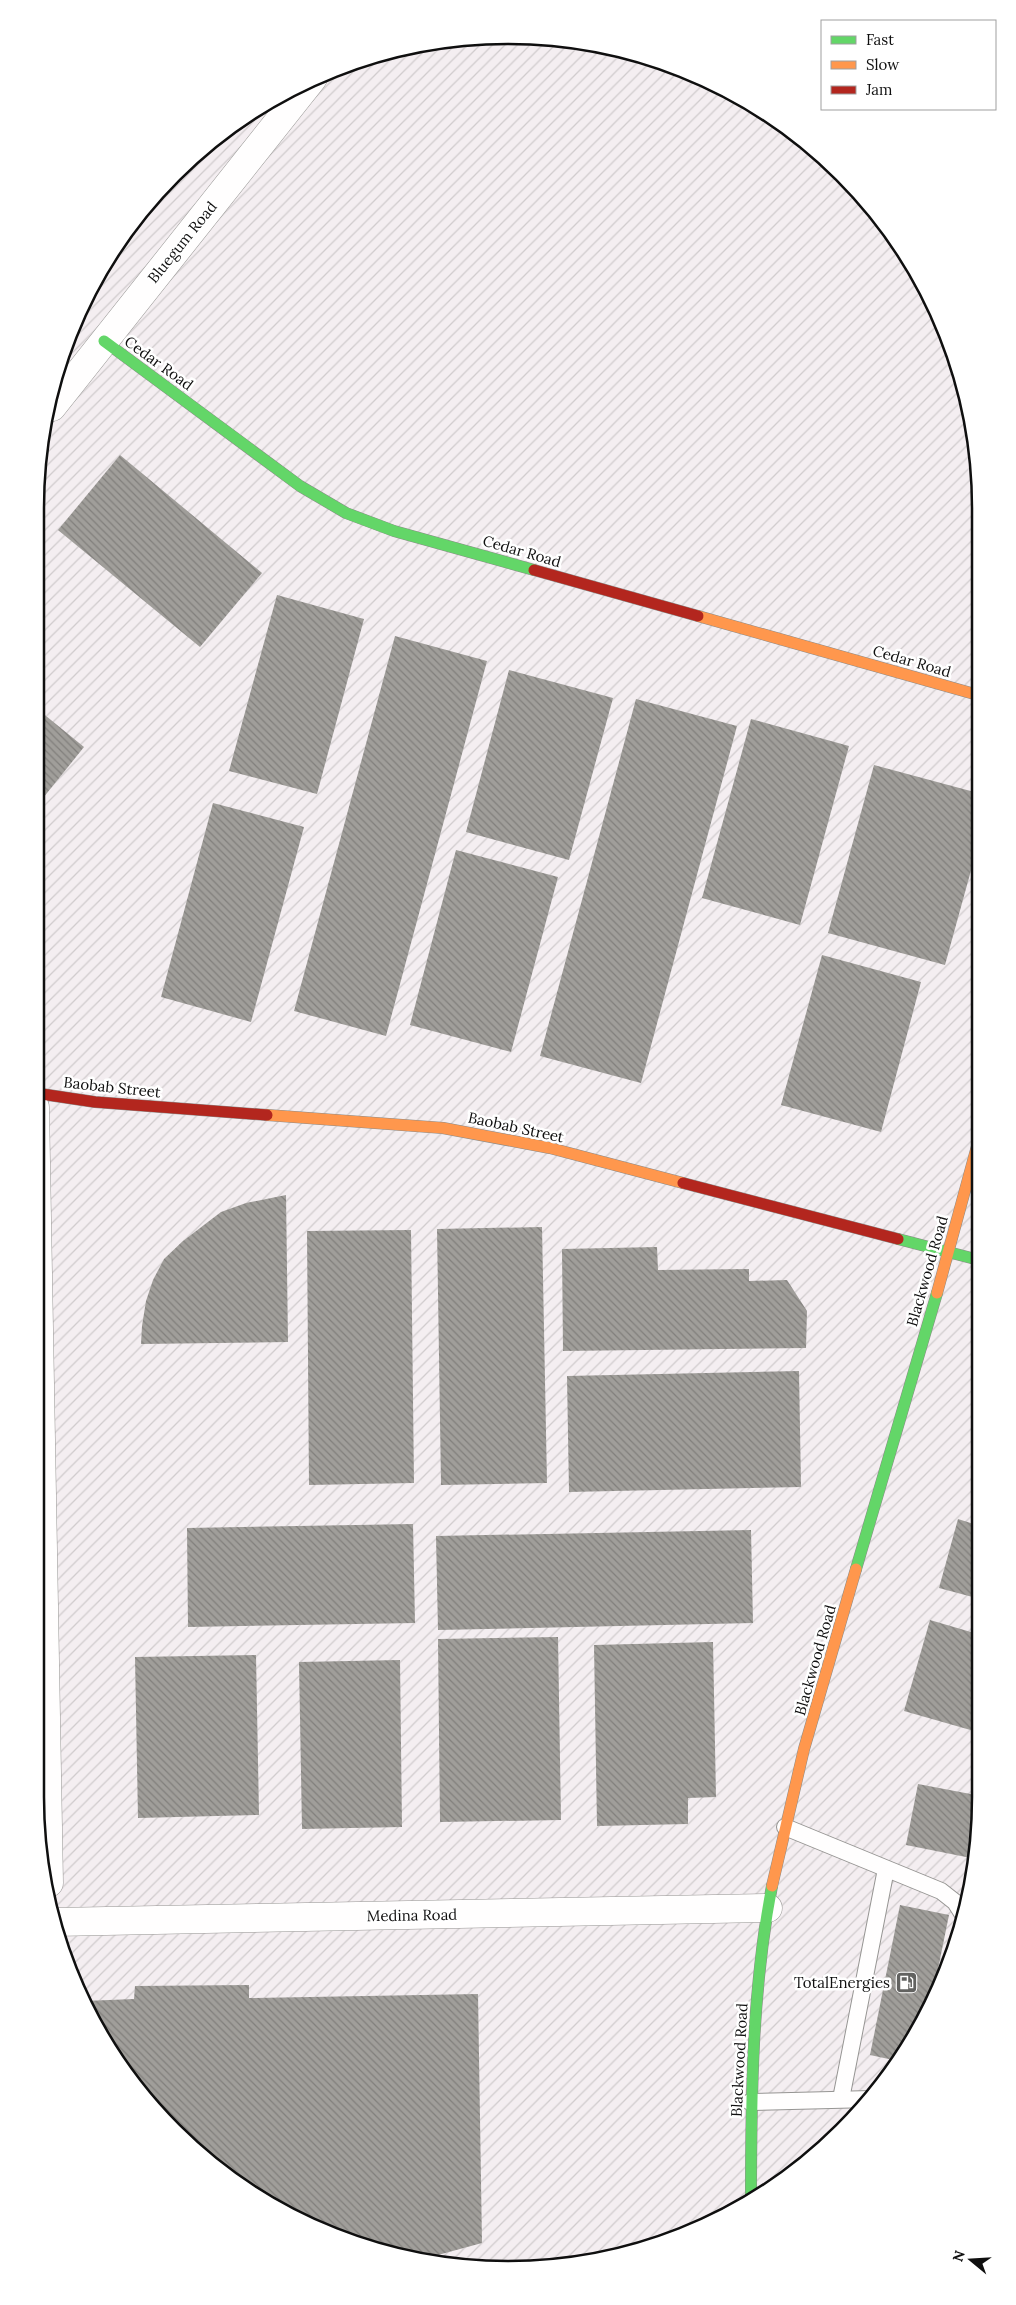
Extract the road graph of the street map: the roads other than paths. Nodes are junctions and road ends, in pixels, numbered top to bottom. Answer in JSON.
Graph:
{"nodes":[{"id":1,"x":301,"y":93,"type":"edge"},
{"id":2,"x":104,"y":341,"type":"junction"},
{"id":3,"x":57,"y":401,"type":"edge"},
{"id":4,"x":972,"y":693,"type":"edge"},
{"id":5,"x":44,"y":1094,"type":"edge"},
{"id":6,"x":972,"y":1165,"type":"edge"},
{"id":7,"x":949,"y":1252,"type":"junction"},
{"id":8,"x":972,"y":1258,"type":"edge"},
{"id":9,"x":44,"y":1606,"type":"edge"},
{"id":10,"x":785,"y":1827,"type":"junction"},
{"id":11,"x":49,"y":1862,"type":"edge"},
{"id":12,"x":886,"y":1869,"type":"junction"},
{"id":13,"x":958,"y":1907,"type":"edge"},
{"id":14,"x":768,"y":1908,"type":"junction"},
{"id":15,"x":61,"y":1922,"type":"edge"},
{"id":16,"x":842,"y":2099,"type":"junction"},
{"id":17,"x":860,"y":2099,"type":"edge"},
{"id":18,"x":750,"y":2102,"type":"junction"},
{"id":19,"x":751,"y":2192,"type":"edge"}],
"edges":[{"from":1,"to":2,"type":"street","name":"Bluegum Road"},
{"from":2,"to":3,"type":"street","name":"Bluegum Road"},
{"from":2,"to":4,"type":"street","name":"Cedar Road"},
{"from":5,"to":7,"type":"street","name":"Baobab Street"},
{"from":6,"to":7,"type":"street","name":"Blackwood Road"},
{"from":7,"to":8,"type":"street","name":"Baobab Street"},
{"from":7,"to":10,"type":"street","name":"Blackwood Road"},
{"from":9,"to":11,"type":"street"},
{"from":10,"to":12,"type":"lane"},
{"from":10,"to":14,"type":"street","name":"Blackwood Road"},
{"from":12,"to":13,"type":"lane"},
{"from":12,"to":16,"type":"lane"},
{"from":14,"to":15,"type":"street","name":"Medina Road"},
{"from":14,"to":18,"type":"street","name":"Blackwood Road"},
{"from":16,"to":17,"type":"lane"},
{"from":16,"to":18,"type":"lane"},
{"from":18,"to":19,"type":"street","name":"Blackwood Road"}]}
